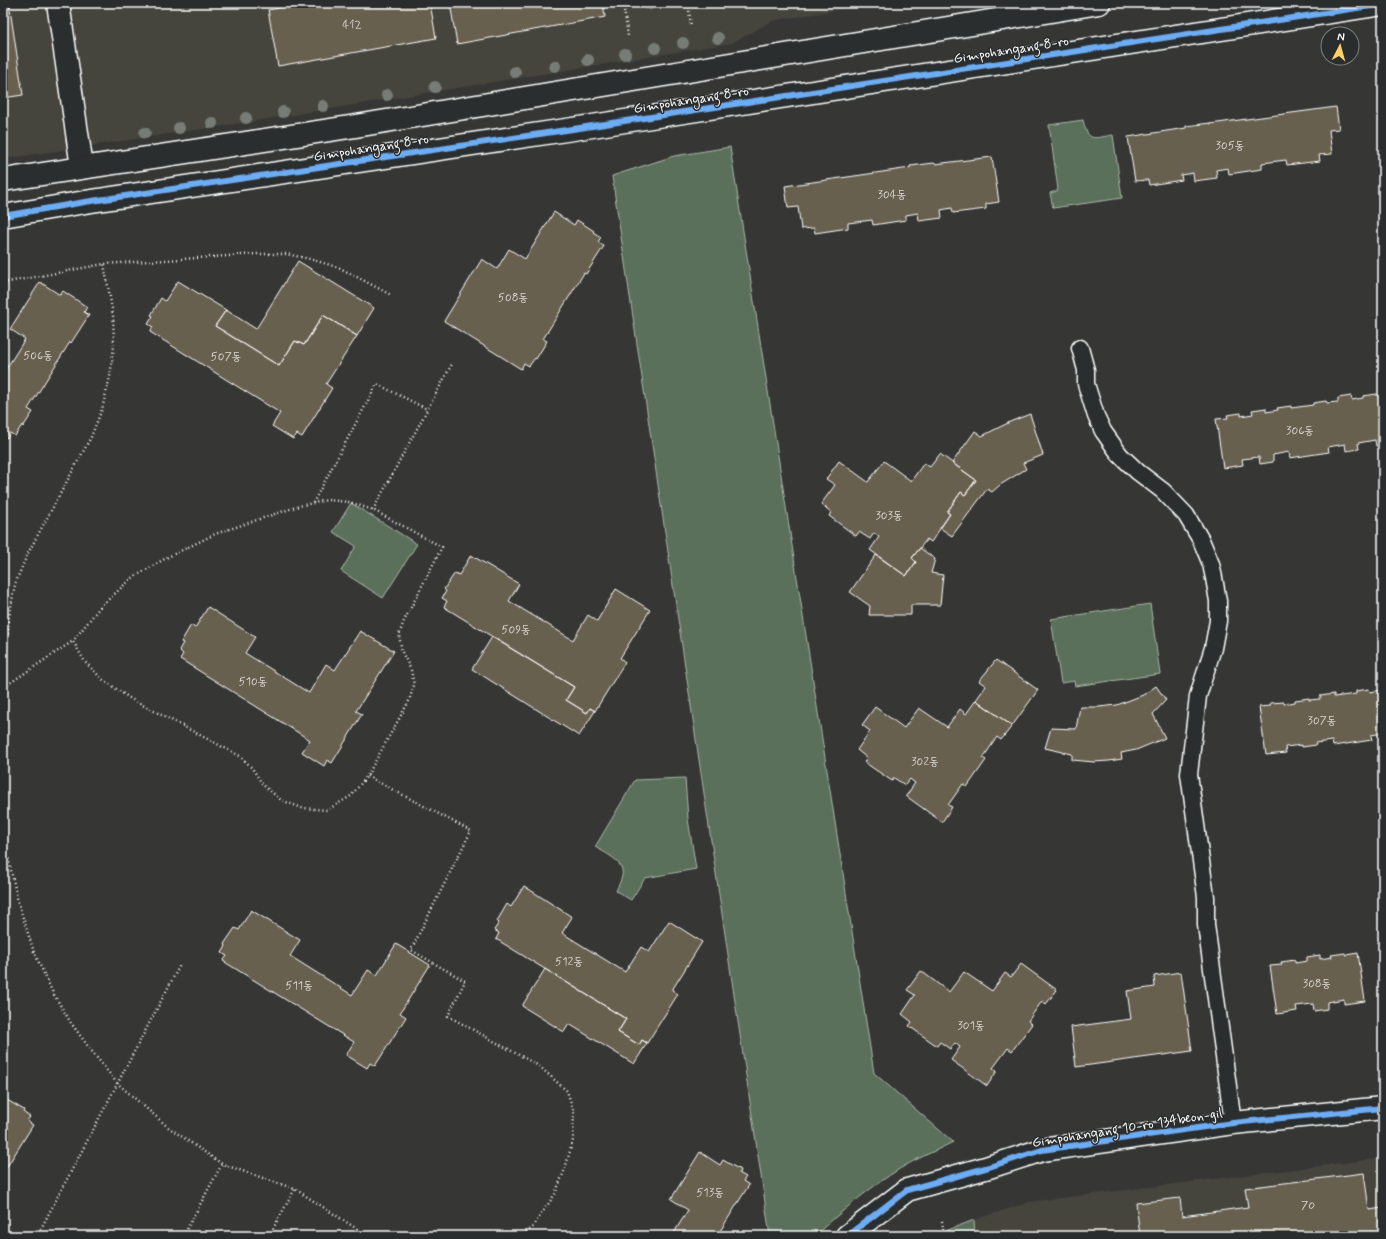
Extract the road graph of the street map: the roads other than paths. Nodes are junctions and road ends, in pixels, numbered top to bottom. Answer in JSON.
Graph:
{"nodes":[{"id":1,"x":58,"y":3,"type":"edge"},
{"id":2,"x":1099,"y":3,"type":"edge"},
{"id":3,"x":1383,"y":4,"type":"edge"},
{"id":4,"x":82,"y":167,"type":"junction"},
{"id":5,"x":3,"y":180,"type":"edge"},
{"id":6,"x":3,"y":216,"type":"edge"},
{"id":7,"x":1080,"y":348,"type":"dead end"},
{"id":8,"x":1383,"y":1108,"type":"edge"},
{"id":9,"x":1233,"y":1123,"type":"junction"},
{"id":10,"x":848,"y":1236,"type":"edge"}],
"edges":[{"from":1,"to":4,"type":"street"},
{"from":2,"to":4,"type":"street","name":"Gimpohangang 8-ro"},
{"from":3,"to":6,"type":"street","name":"Gimpohangang 8-ro"},
{"from":4,"to":5,"type":"street","name":"Gimpohangang 8-ro"},
{"from":7,"to":9,"type":"lane"},
{"from":8,"to":9,"type":"street","name":"Gimpohangang 10-ro 134beon-gil"},
{"from":9,"to":10,"type":"street","name":"Gimpohangang 10-ro 134beon-gil"}]}
